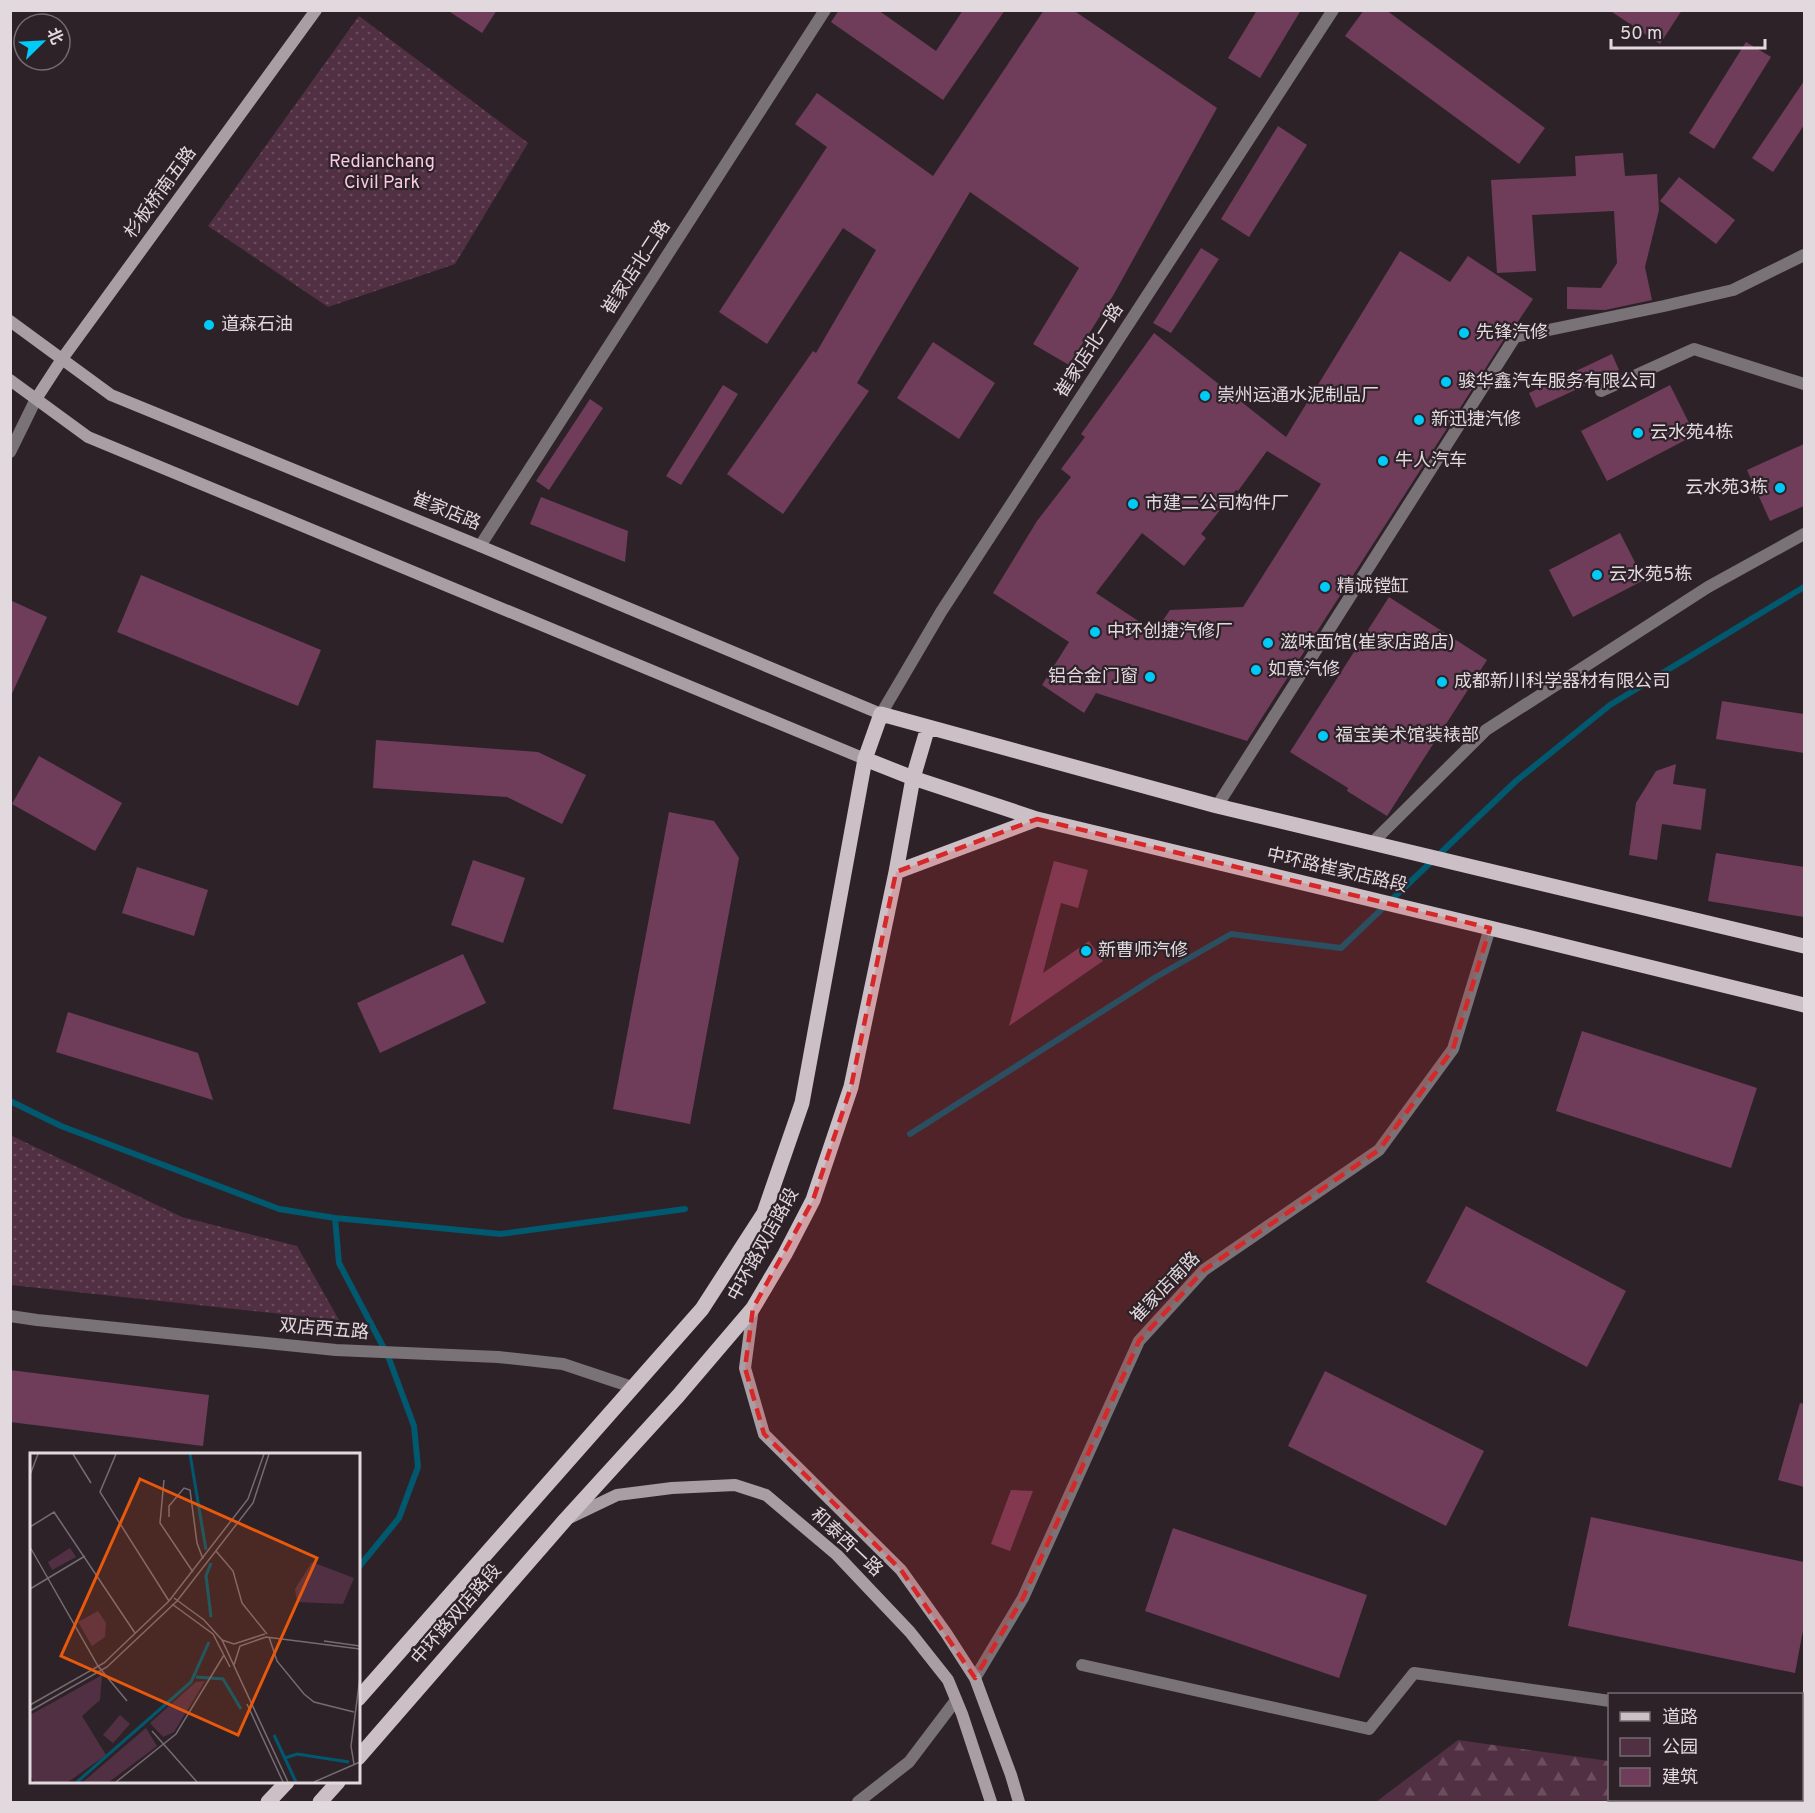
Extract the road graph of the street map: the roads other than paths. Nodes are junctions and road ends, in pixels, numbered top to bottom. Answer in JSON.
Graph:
{"nodes":[{"id":1,"x":316,"y":10,"type":"edge"},
{"id":2,"x":825,"y":10,"type":"edge"},
{"id":3,"x":1334,"y":10,"type":"edge"},
{"id":4,"x":1804,"y":255,"type":"edge"},
{"id":5,"x":10,"y":321,"type":"edge"},
{"id":6,"x":62,"y":359,"type":"junction"},
{"id":7,"x":10,"y":380,"type":"edge"},
{"id":8,"x":1804,"y":384,"type":"edge"},
{"id":9,"x":1601,"y":392,"type":"dead end"},
{"id":10,"x":36,"y":399,"type":"junction"},
{"id":11,"x":10,"y":452,"type":"edge"},
{"id":12,"x":1804,"y":534,"type":"edge"},
{"id":13,"x":480,"y":546,"type":"junction"},
{"id":14,"x":881,"y":714,"type":"junction"},
{"id":15,"x":928,"y":727,"type":"junction"},
{"id":16,"x":865,"y":759,"type":"junction"},
{"id":17,"x":913,"y":778,"type":"junction"},
{"id":18,"x":1217,"y":806,"type":"junction"},
{"id":19,"x":1037,"y":819,"type":"junction"},
{"id":20,"x":1371,"y":844,"type":"junction"},
{"id":21,"x":896,"y":872,"type":"junction"},
{"id":22,"x":1490,"y":928,"type":"junction"},
{"id":23,"x":1804,"y":946,"type":"edge"},
{"id":24,"x":1804,"y":1005,"type":"edge"},
{"id":25,"x":753,"y":1308,"type":"junction"},
{"id":26,"x":10,"y":1316,"type":"edge"},
{"id":27,"x":632,"y":1387,"type":"junction"},
{"id":28,"x":565,"y":1520,"type":"junction"},
{"id":29,"x":1082,"y":1665,"type":"dead end"},
{"id":30,"x":975,"y":1678,"type":"junction"},
{"id":31,"x":360,"y":1697,"type":"edge"},
{"id":32,"x":956,"y":1700,"type":"junction"},
{"id":33,"x":1608,"y":1701,"type":"edge"},
{"id":34,"x":360,"y":1756,"type":"edge"},
{"id":35,"x":285,"y":1783,"type":"edge"},
{"id":36,"x":337,"y":1783,"type":"edge"},
{"id":37,"x":268,"y":1803,"type":"edge"},
{"id":38,"x":320,"y":1803,"type":"edge"},
{"id":39,"x":858,"y":1803,"type":"edge"},
{"id":40,"x":991,"y":1803,"type":"edge"},
{"id":41,"x":1018,"y":1803,"type":"edge"}],
"edges":[{"from":1,"to":6,"type":"main road","name":"杉板桥南五路"},
{"from":2,"to":13,"type":"street","name":"崔家店北二路"},
{"from":3,"to":14,"type":"street","name":"崔家店北一路"},
{"from":4,"to":18,"type":"street"},
{"from":5,"to":6,"type":"main road","name":"崔家店路"},
{"from":6,"to":10,"type":"main road","name":"杉板桥南五路"},
{"from":6,"to":13,"type":"main road","name":"崔家店路"},
{"from":7,"to":10,"type":"main road"},
{"from":8,"to":9,"type":"street"},
{"from":10,"to":11,"type":"street"},
{"from":10,"to":16,"type":"main road"},
{"from":12,"to":20,"type":"street"},
{"from":13,"to":14,"type":"main road","name":"崔家店路"},
{"from":14,"to":15,"type":"main road","name":"中环路崔家店路段"},
{"from":14,"to":16,"type":"main road","name":"中环路双店路段"},
{"from":15,"to":17,"type":"main road","name":"中环路双店路段"},
{"from":15,"to":18,"type":"main road","name":"中环路崔家店路段"},
{"from":16,"to":17,"type":"main road","name":"中环路崔家店路段"},
{"from":16,"to":27,"type":"main road","name":"中环路双店路段"},
{"from":17,"to":19,"type":"main road","name":"中环路崔家店路段"},
{"from":17,"to":21,"type":"main road","name":"中环路双店路段"},
{"from":18,"to":20,"type":"main road","name":"中环路崔家店路段"},
{"from":19,"to":21,"type":"main road"},
{"from":19,"to":22,"type":"main road","name":"中环路崔家店路段"},
{"from":20,"to":23,"type":"main road","name":"中环路崔家店路段"},
{"from":21,"to":25,"type":"main road","name":"中环路双店路段"},
{"from":22,"to":24,"type":"main road","name":"中环路崔家店路段"},
{"from":22,"to":30,"type":"street","name":"崔家店南路"},
{"from":25,"to":28,"type":"main road","name":"中环路双店路段"},
{"from":25,"to":30,"type":"main road","name":"和泰西一路"},
{"from":26,"to":27,"type":"street","name":"双店西五路"},
{"from":27,"to":31,"type":"main road","name":"中环路双店路段"},
{"from":28,"to":32,"type":"main road","name":"和泰西一路"},
{"from":28,"to":34,"type":"main road","name":"中环路双店路段"},
{"from":29,"to":33,"type":"street"},
{"from":30,"to":41,"type":"main road","name":"和泰西一路"},
{"from":32,"to":39,"type":"street"},
{"from":32,"to":40,"type":"main road","name":"和泰西一路"},
{"from":35,"to":37,"type":"main road"},
{"from":36,"to":38,"type":"main road"}]}
